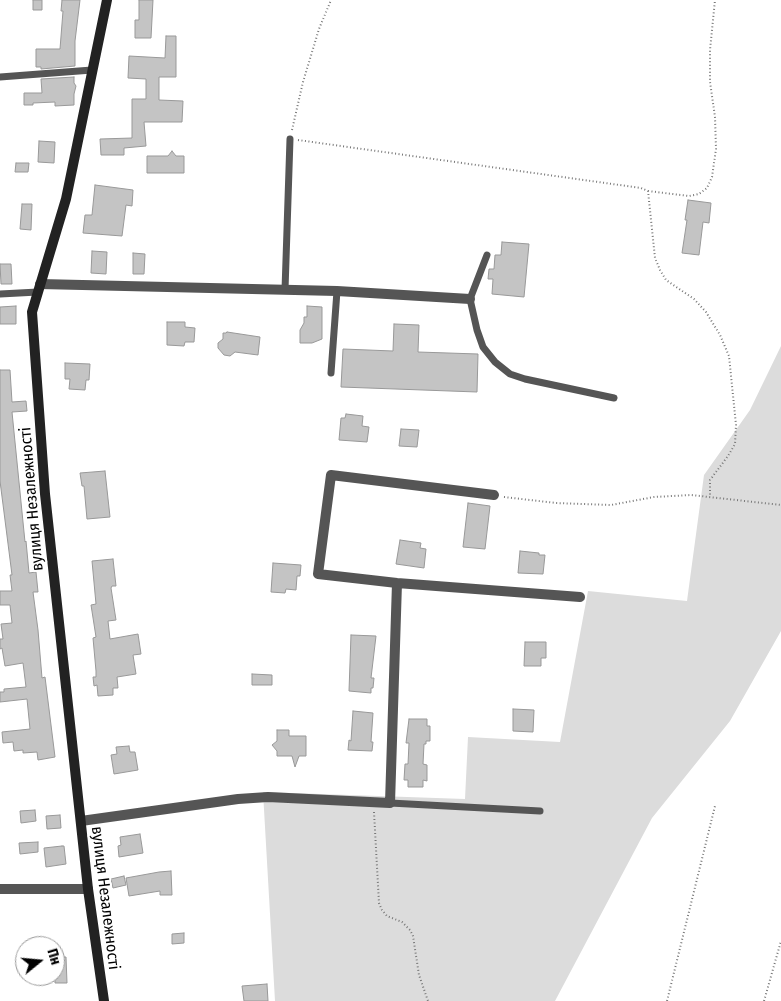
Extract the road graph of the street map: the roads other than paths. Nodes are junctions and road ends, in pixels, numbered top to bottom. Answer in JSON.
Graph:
{"nodes":[{"id":1,"x":107,"y":0,"type":"edge"},
{"id":2,"x":92,"y":70,"type":"junction"},
{"id":3,"x":0,"y":77,"type":"edge"},
{"id":4,"x":290,"y":139,"type":"road end"},
{"id":5,"x":487,"y":256,"type":"dead end"},
{"id":6,"x":39,"y":288,"type":"junction"},
{"id":7,"x":285,"y":290,"type":"junction"},
{"id":8,"x":337,"y":291,"type":"junction"},
{"id":9,"x":0,"y":294,"type":"edge"},
{"id":10,"x":470,"y":299,"type":"junction"},
{"id":11,"x":331,"y":373,"type":"dead end"},
{"id":12,"x":614,"y":398,"type":"dead end"},
{"id":13,"x":494,"y":495,"type":"road end"},
{"id":14,"x":397,"y":583,"type":"junction"},
{"id":15,"x":580,"y":596,"type":"dead end"},
{"id":16,"x":390,"y":802,"type":"junction"},
{"id":17,"x":540,"y":811,"type":"dead end"},
{"id":18,"x":80,"y":821,"type":"junction"},
{"id":19,"x":0,"y":889,"type":"edge"},
{"id":20,"x":88,"y":889,"type":"junction"},
{"id":21,"x":104,"y":1001,"type":"edge"}],
"edges":[{"from":1,"to":2,"type":"street","name":"вулиця Незалежності"},
{"from":2,"to":3,"type":"lane"},
{"from":2,"to":6,"type":"street","name":"вулиця Незалежності"},
{"from":4,"to":7,"type":"lane"},
{"from":5,"to":10,"type":"lane"},
{"from":6,"to":7,"type":"street"},
{"from":6,"to":9,"type":"lane"},
{"from":6,"to":18,"type":"street","name":"вулиця Незалежності"},
{"from":7,"to":8,"type":"street"},
{"from":8,"to":10,"type":"street"},
{"from":8,"to":11,"type":"lane"},
{"from":10,"to":12,"type":"lane"},
{"from":13,"to":14,"type":"street"},
{"from":14,"to":15,"type":"street"},
{"from":14,"to":16,"type":"street"},
{"from":16,"to":17,"type":"lane"},
{"from":16,"to":18,"type":"street"},
{"from":18,"to":20,"type":"street","name":"вулиця Незалежності"},
{"from":19,"to":20,"type":"street"},
{"from":20,"to":21,"type":"street","name":"вулиця Незалежності"}]}
